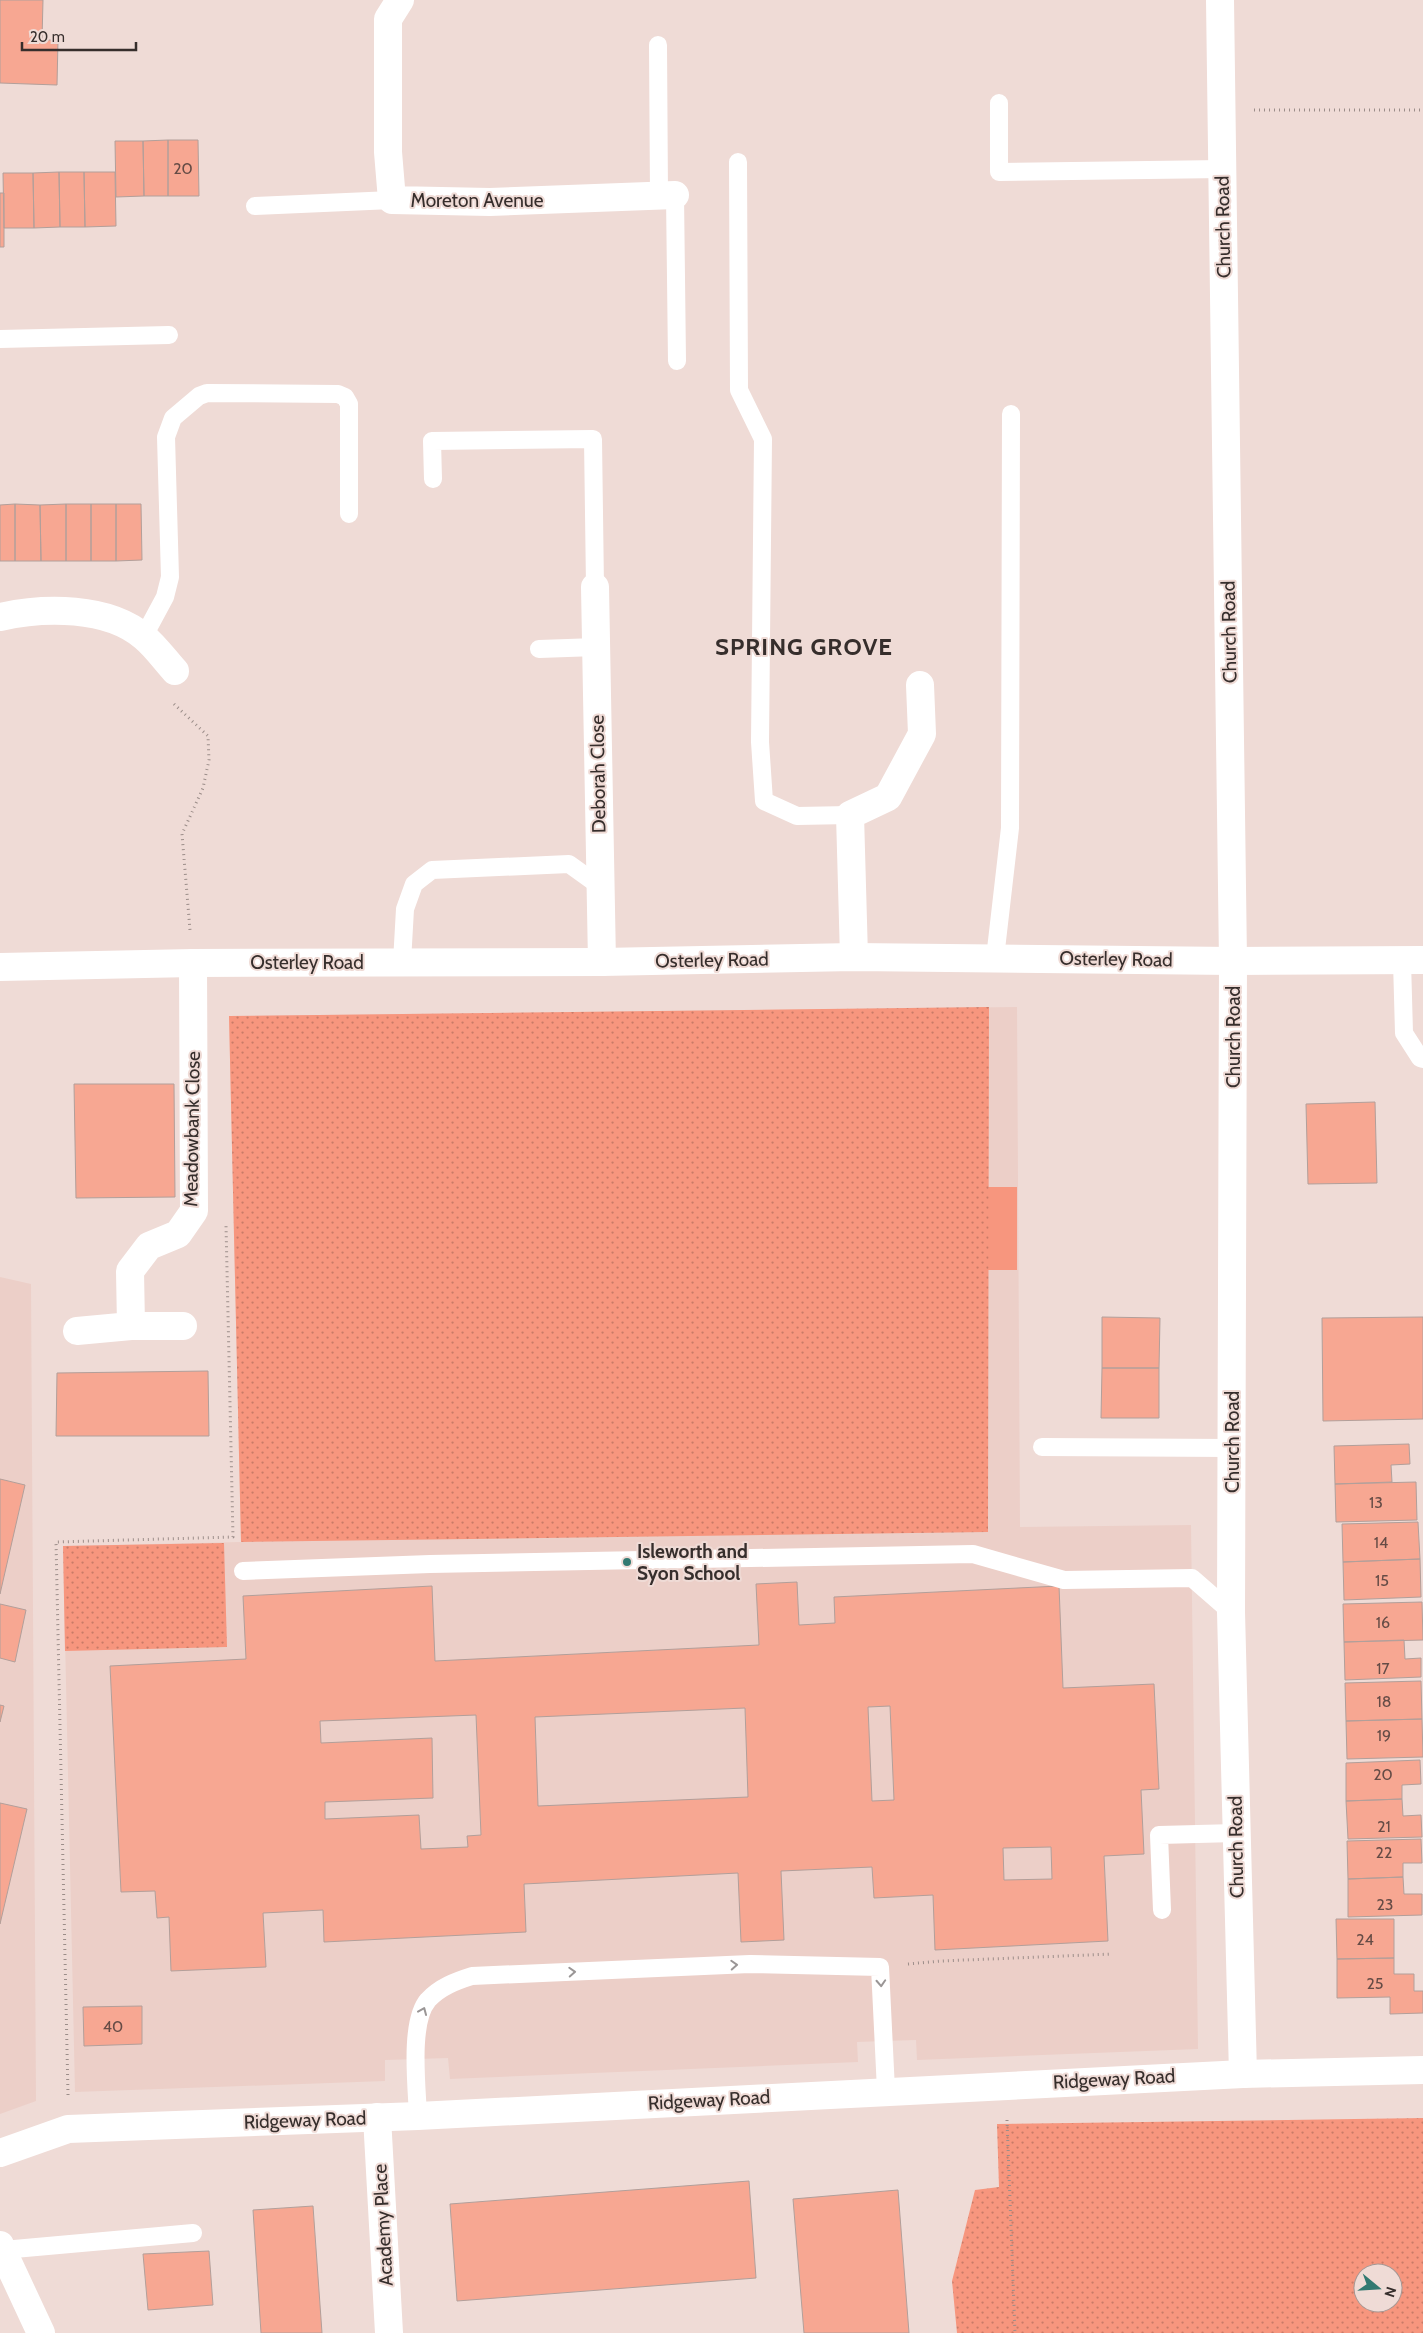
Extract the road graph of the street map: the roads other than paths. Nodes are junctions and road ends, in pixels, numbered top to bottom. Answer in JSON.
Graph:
{"nodes":[{"id":1,"x":400,"y":0,"type":"edge"},
{"id":2,"x":1220,"y":0,"type":"edge"},
{"id":3,"x":658,"y":45,"type":"dead end"},
{"id":4,"x":998,"y":104,"type":"dead end"},
{"id":5,"x":738,"y":162,"type":"dead end"},
{"id":6,"x":1223,"y":169,"type":"junction"},
{"id":7,"x":667,"y":195,"type":"junction"},
{"id":8,"x":392,"y":200,"type":"junction"},
{"id":9,"x":255,"y":206,"type":"dead end"},
{"id":10,"x":169,"y":335,"type":"dead end"},
{"id":11,"x":0,"y":339,"type":"edge"},
{"id":12,"x":678,"y":361,"type":"dead end"},
{"id":13,"x":1011,"y":414,"type":"dead end"},
{"id":14,"x":433,"y":479,"type":"dead end"},
{"id":15,"x":349,"y":514,"type":"dead end"},
{"id":16,"x":595,"y":586,"type":"joint"},
{"id":17,"x":0,"y":617,"type":"edge"},
{"id":18,"x":144,"y":636,"type":"junction"},
{"id":19,"x":596,"y":647,"type":"junction"},
{"id":20,"x":539,"y":649,"type":"dead end"},
{"id":21,"x":175,"y":671,"type":"road end"},
{"id":22,"x":920,"y":685,"type":"dead end"},
{"id":23,"x":850,"y":815,"type":"junction"},
{"id":24,"x":600,"y":887,"type":"junction"},
{"id":25,"x":854,"y":957,"type":"junction"},
{"id":26,"x":995,"y":958,"type":"junction"},
{"id":27,"x":1234,"y":960,"type":"junction"},
{"id":28,"x":1412,"y":960,"type":"edge"},
{"id":29,"x":402,"y":962,"type":"junction"},
{"id":30,"x":602,"y":962,"type":"junction"},
{"id":31,"x":193,"y":963,"type":"junction"},
{"id":32,"x":0,"y":967,"type":"edge"},
{"id":33,"x":1423,"y":1059,"type":"edge"},
{"id":34,"x":131,"y":1326,"type":"junction"},
{"id":35,"x":183,"y":1326,"type":"dead end"},
{"id":36,"x":77,"y":1331,"type":"dead end"},
{"id":37,"x":1042,"y":1447,"type":"dead end"},
{"id":38,"x":1232,"y":1448,"type":"junction"},
{"id":39,"x":243,"y":1571,"type":"dead end"},
{"id":40,"x":1231,"y":1612,"type":"junction"},
{"id":41,"x":1236,"y":1833,"type":"junction"},
{"id":42,"x":1162,"y":1910,"type":"dead end"},
{"id":43,"x":1423,"y":2070,"type":"edge"},
{"id":44,"x":1243,"y":2074,"type":"junction"},
{"id":45,"x":886,"y":2090,"type":"junction"},
{"id":46,"x":418,"y":2116,"type":"junction"},
{"id":47,"x":377,"y":2117,"type":"junction"},
{"id":48,"x":0,"y":2153,"type":"edge"},
{"id":49,"x":193,"y":2233,"type":"dead end"},
{"id":50,"x":2,"y":2247,"type":"edge"},
{"id":51,"x":41,"y":2333,"type":"edge"},
{"id":52,"x":389,"y":2333,"type":"edge"}],
"edges":[{"from":1,"to":8,"type":"street","name":"Moreton Avenue"},
{"from":2,"to":6,"type":"street","name":"Church Road"},
{"from":3,"to":7,"type":"lane"},
{"from":4,"to":6,"type":"lane"},
{"from":5,"to":23,"type":"lane"},
{"from":6,"to":27,"type":"street","name":"Church Road"},
{"from":7,"to":8,"type":"street","name":"Moreton Avenue"},
{"from":7,"to":12,"type":"lane"},
{"from":8,"to":9,"type":"lane"},
{"from":10,"to":11,"type":"lane"},
{"from":13,"to":26,"type":"lane"},
{"from":14,"to":16,"type":"lane"},
{"from":15,"to":18,"type":"lane"},
{"from":16,"to":19,"type":"street","name":"Deborah Close"},
{"from":17,"to":18,"type":"street"},
{"from":18,"to":21,"type":"street"},
{"from":19,"to":20,"type":"lane"},
{"from":19,"to":24,"type":"street","name":"Deborah Close"},
{"from":22,"to":23,"type":"street"},
{"from":23,"to":25,"type":"street"},
{"from":24,"to":29,"type":"lane"},
{"from":24,"to":30,"type":"street","name":"Deborah Close"},
{"from":25,"to":26,"type":"street","name":"Osterley Road"},
{"from":25,"to":30,"type":"street","name":"Osterley Road"},
{"from":26,"to":27,"type":"street","name":"Osterley Road"},
{"from":27,"to":28,"type":"street","name":"Osterley Road"},
{"from":27,"to":38,"type":"street","name":"Church Road"},
{"from":28,"to":33,"type":"lane"},
{"from":29,"to":30,"type":"street","name":"Osterley Road"},
{"from":29,"to":31,"type":"street","name":"Osterley Road"},
{"from":31,"to":32,"type":"street","name":"Osterley Road"},
{"from":31,"to":34,"type":"street","name":"Meadowbank Close"},
{"from":34,"to":35,"type":"street"},
{"from":34,"to":36,"type":"street"},
{"from":37,"to":38,"type":"lane"},
{"from":38,"to":40,"type":"street","name":"Church Road"},
{"from":39,"to":40,"type":"lane"},
{"from":40,"to":41,"type":"street","name":"Church Road"},
{"from":41,"to":42,"type":"lane"},
{"from":41,"to":44,"type":"street","name":"Church Road"},
{"from":43,"to":44,"type":"street","name":"Ridgeway Road"},
{"from":44,"to":45,"type":"street","name":"Ridgeway Road"},
{"from":45,"to":46,"type":"street","name":"Ridgeway Road"},
{"from":46,"to":45,"type":"lane","one_way":true},
{"from":46,"to":47,"type":"street","name":"Ridgeway Road"},
{"from":47,"to":48,"type":"street","name":"Ridgeway Road"},
{"from":47,"to":52,"type":"street","name":"Academy Place"},
{"from":49,"to":50,"type":"lane"},
{"from":50,"to":51,"type":"street"}]}
